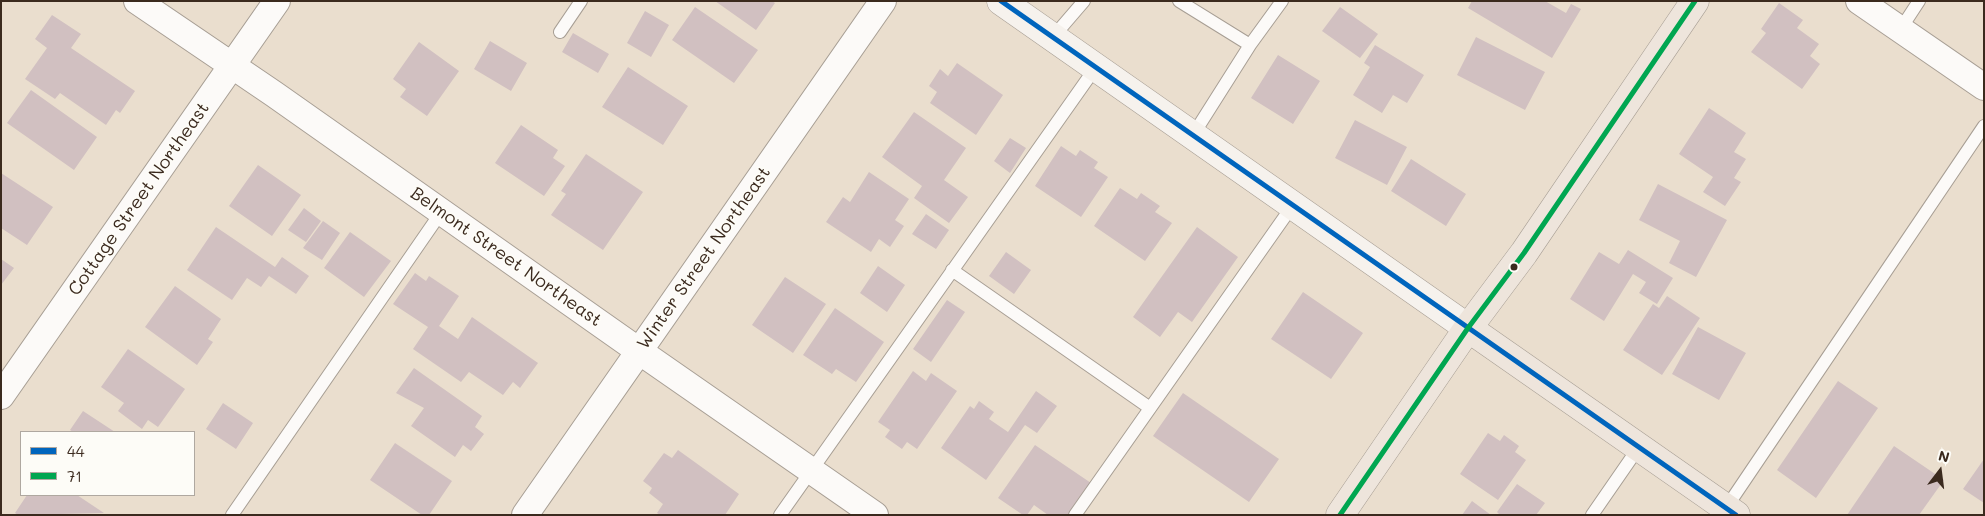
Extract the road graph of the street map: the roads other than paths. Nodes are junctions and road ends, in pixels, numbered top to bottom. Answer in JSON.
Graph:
{"nodes":[{"id":1,"x":137,"y":1,"type":"edge"},
{"id":2,"x":277,"y":1,"type":"edge"},
{"id":3,"x":581,"y":1,"type":"edge"},
{"id":4,"x":883,"y":1,"type":"edge"},
{"id":5,"x":1000,"y":1,"type":"edge"},
{"id":6,"x":1084,"y":1,"type":"edge"},
{"id":7,"x":1179,"y":1,"type":"edge"},
{"id":8,"x":1282,"y":1,"type":"edge"},
{"id":9,"x":1695,"y":1,"type":"edge"},
{"id":10,"x":1859,"y":1,"type":"edge"},
{"id":11,"x":1919,"y":1,"type":"edge"},
{"id":12,"x":1900,"y":30,"type":"junction"},
{"id":13,"x":560,"y":32,"type":"dead end"},
{"id":14,"x":1053,"y":37,"type":"junction"},
{"id":15,"x":1250,"y":45,"type":"junction"},
{"id":16,"x":232,"y":65,"type":"junction"},
{"id":17,"x":1096,"y":67,"type":"junction"},
{"id":18,"x":1984,"y":87,"type":"edge"},
{"id":19,"x":1984,"y":126,"type":"edge"},
{"id":20,"x":1193,"y":135,"type":"junction"},
{"id":21,"x":1293,"y":205,"type":"junction"},
{"id":22,"x":442,"y":211,"type":"junction"},
{"id":23,"x":952,"y":270,"type":"junction"},
{"id":24,"x":1468,"y":328,"type":"junction"},
{"id":25,"x":639,"y":351,"type":"junction"},
{"id":26,"x":1,"y":396,"type":"edge"},
{"id":27,"x":1150,"y":408,"type":"junction"},
{"id":28,"x":1639,"y":447,"type":"junction"},
{"id":29,"x":811,"y":470,"type":"junction"},
{"id":30,"x":1731,"y":511,"type":"edge"},
{"id":31,"x":232,"y":515,"type":"edge"},
{"id":32,"x":525,"y":515,"type":"edge"},
{"id":33,"x":780,"y":515,"type":"edge"},
{"id":34,"x":876,"y":515,"type":"edge"},
{"id":35,"x":1075,"y":515,"type":"edge"},
{"id":36,"x":1340,"y":515,"type":"edge"},
{"id":37,"x":1592,"y":515,"type":"edge"}],
"edges":[{"from":1,"to":16,"type":"street","name":"Belmont Street Northeast"},
{"from":2,"to":16,"type":"street","name":"Cottage Street Northeast"},
{"from":3,"to":13,"type":"lane"},
{"from":4,"to":25,"type":"street","name":"Winter Street Northeast"},
{"from":5,"to":14,"type":"main road"},
{"from":6,"to":14,"type":"lane"},
{"from":7,"to":15,"type":"lane"},
{"from":8,"to":15,"type":"lane"},
{"from":9,"to":24,"type":"main road"},
{"from":10,"to":12,"type":"street"},
{"from":11,"to":12,"type":"lane"},
{"from":12,"to":18,"type":"street"},
{"from":14,"to":17,"type":"main road"},
{"from":15,"to":20,"type":"lane"},
{"from":16,"to":22,"type":"street","name":"Belmont Street Northeast"},
{"from":16,"to":26,"type":"street","name":"Cottage Street Northeast"},
{"from":17,"to":20,"type":"main road"},
{"from":17,"to":23,"type":"lane"},
{"from":19,"to":30,"type":"lane"},
{"from":20,"to":21,"type":"main road"},
{"from":21,"to":24,"type":"main road"},
{"from":21,"to":27,"type":"lane"},
{"from":22,"to":25,"type":"street","name":"Belmont Street Northeast"},
{"from":22,"to":31,"type":"lane"},
{"from":23,"to":27,"type":"lane"},
{"from":23,"to":29,"type":"lane"},
{"from":24,"to":28,"type":"main road"},
{"from":24,"to":36,"type":"main road"},
{"from":25,"to":29,"type":"street","name":"Belmont Street Northeast"},
{"from":25,"to":32,"type":"street","name":"Winter Street Northeast"},
{"from":27,"to":35,"type":"lane"},
{"from":28,"to":30,"type":"main road"},
{"from":28,"to":37,"type":"lane"},
{"from":29,"to":33,"type":"lane"},
{"from":29,"to":34,"type":"street","name":"Belmont Street Northeast"}]}
